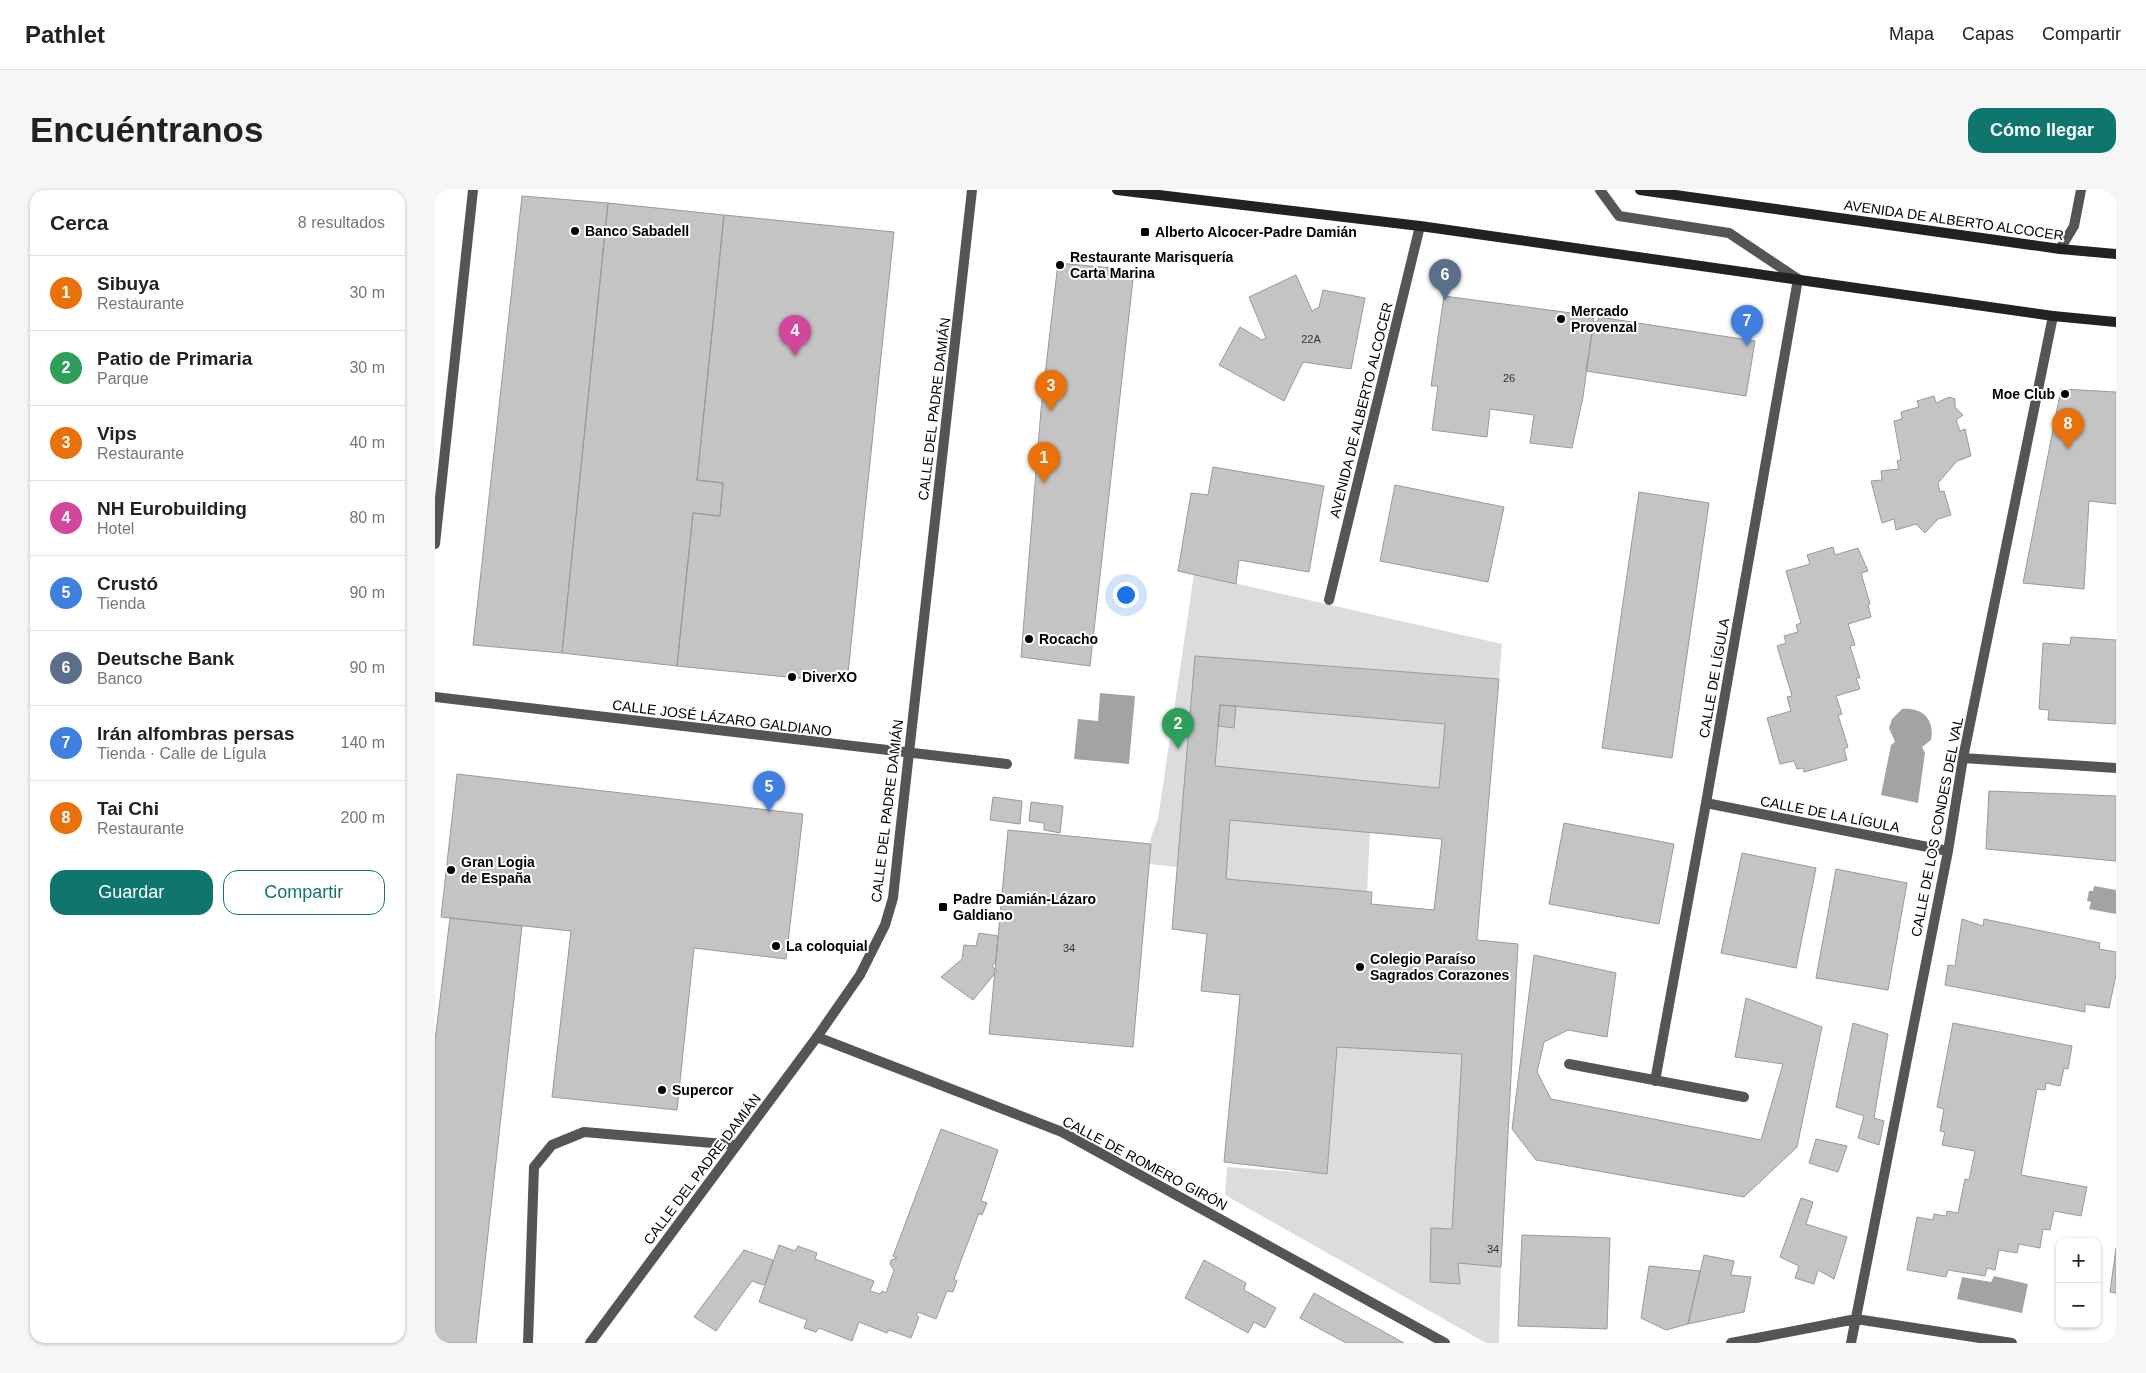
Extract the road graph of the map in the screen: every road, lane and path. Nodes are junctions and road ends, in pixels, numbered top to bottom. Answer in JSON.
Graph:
{"nodes":[{"id":1,"x":473,"y":190,"type":"edge"},
{"id":2,"x":972,"y":190,"type":"edge"},
{"id":3,"x":1117,"y":190,"type":"edge"},
{"id":4,"x":1600,"y":190,"type":"edge"},
{"id":5,"x":1640,"y":190,"type":"edge"},
{"id":6,"x":2081,"y":190,"type":"edge"},
{"id":7,"x":1420,"y":226,"type":"junction"},
{"id":8,"x":2060,"y":249,"type":"junction"},
{"id":9,"x":2116,"y":254,"type":"edge"},
{"id":10,"x":1798,"y":279,"type":"junction"},
{"id":11,"x":2053,"y":316,"type":"junction"},
{"id":12,"x":2116,"y":322,"type":"edge"},
{"id":13,"x":435,"y":544,"type":"edge"},
{"id":14,"x":1329,"y":600,"type":"dead end"},
{"id":15,"x":435,"y":697,"type":"edge"},
{"id":16,"x":908,"y":754,"type":"junction"},
{"id":17,"x":1963,"y":758,"type":"junction"},
{"id":18,"x":1007,"y":764,"type":"dead end"},
{"id":19,"x":2116,"y":768,"type":"edge"},
{"id":20,"x":1706,"y":803,"type":"junction"},
{"id":21,"x":1947,"y":851,"type":"junction"},
{"id":22,"x":817,"y":1036,"type":"junction"},
{"id":23,"x":1569,"y":1064,"type":"dead end"},
{"id":24,"x":1655,"y":1081,"type":"junction"},
{"id":25,"x":1744,"y":1098,"type":"dead end"},
{"id":26,"x":737,"y":1145,"type":"junction"},
{"id":27,"x":1856,"y":1319,"type":"junction"},
{"id":28,"x":528,"y":1343,"type":"edge"},
{"id":29,"x":590,"y":1343,"type":"edge"},
{"id":30,"x":1445,"y":1343,"type":"edge"},
{"id":31,"x":1731,"y":1343,"type":"edge"},
{"id":32,"x":1851,"y":1343,"type":"edge"},
{"id":33,"x":2012,"y":1343,"type":"edge"}],
"edges":[{"from":1,"to":13,"type":"street"},
{"from":2,"to":16,"type":"street","name":"CALLE DEL PADRE DAMIÁN"},
{"from":3,"to":7,"type":"main road"},
{"from":4,"to":10,"type":"street"},
{"from":5,"to":8,"type":"main road","name":"AVENIDA DE ALBERTO ALCOCER"},
{"from":6,"to":8,"type":"street"},
{"from":7,"to":10,"type":"main road"},
{"from":7,"to":14,"type":"street","name":"AVENIDA DE ALBERTO ALCOCER"},
{"from":8,"to":9,"type":"main road","name":"AVENIDA DE ALBERTO ALCOCER"},
{"from":10,"to":11,"type":"main road"},
{"from":10,"to":20,"type":"street","name":"CALLE DE LÍGULA"},
{"from":11,"to":12,"type":"main road"},
{"from":11,"to":17,"type":"street","name":"CALLE DE LOS CONDES DEL VAL"},
{"from":15,"to":16,"type":"street","name":"CALLE JOSÉ LÁZARO GALDIANO"},
{"from":16,"to":18,"type":"street","name":"CALLE JOSÉ LÁZARO GALDIANO"},
{"from":16,"to":22,"type":"street","name":"CALLE DEL PADRE DAMIÁN"},
{"from":17,"to":19,"type":"street"},
{"from":17,"to":21,"type":"street","name":"CALLE DE LOS CONDES DEL VAL"},
{"from":20,"to":21,"type":"street","name":"CALLE DE LA LÍGULA"},
{"from":20,"to":24,"type":"street","name":"CALLE DE LÍGULA"},
{"from":21,"to":27,"type":"street","name":"CALLE DE LOS CONDES DEL VAL"},
{"from":22,"to":26,"type":"street","name":"CALLE DEL PADRE DAMIÁN"},
{"from":22,"to":30,"type":"street","name":"CALLE DE ROMERO GIRÓN"},
{"from":23,"to":24,"type":"street"},
{"from":24,"to":25,"type":"street"},
{"from":26,"to":28,"type":"street"},
{"from":26,"to":29,"type":"street","name":"CALLE DEL PADRE DAMIÁN"},
{"from":27,"to":31,"type":"street"},
{"from":27,"to":32,"type":"street","name":"CALLE DE LOS CONDES DEL VAL"},
{"from":27,"to":33,"type":"street"}]}
